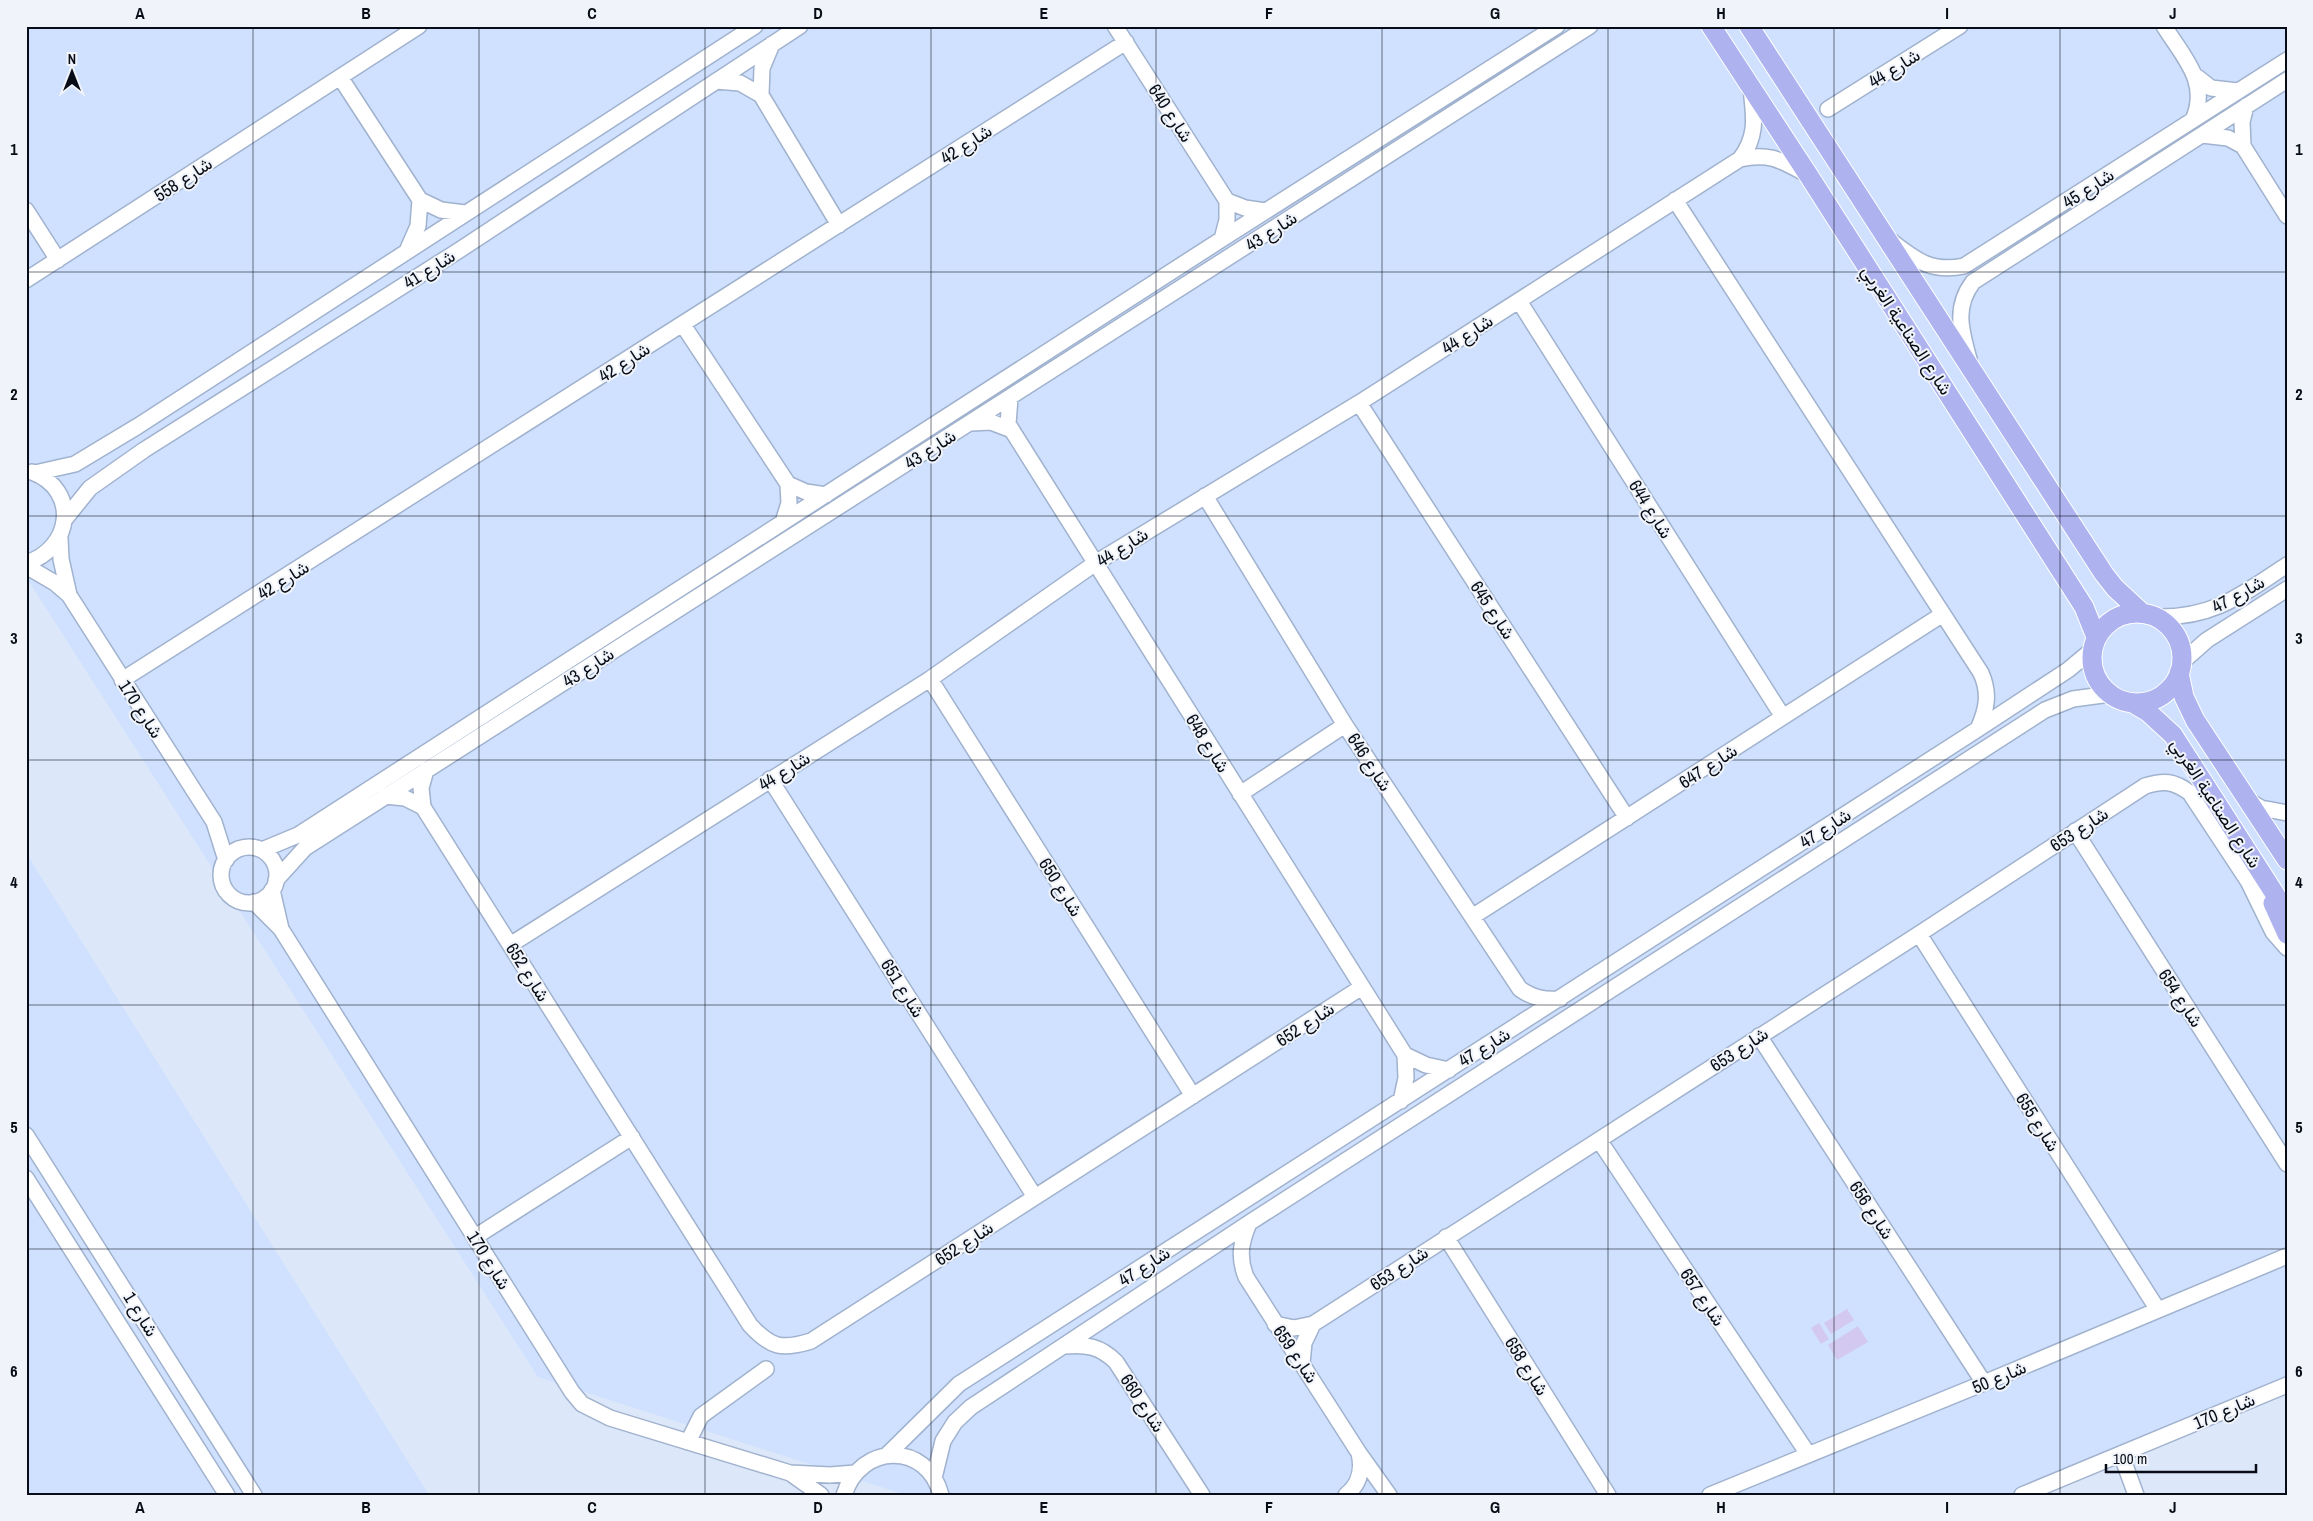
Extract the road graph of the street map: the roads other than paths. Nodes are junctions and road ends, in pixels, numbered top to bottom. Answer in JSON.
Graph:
{"nodes":[{"id":1,"x":419,"y":26,"type":"edge"},
{"id":2,"x":755,"y":26,"type":"edge"},
{"id":3,"x":800,"y":26,"type":"edge"},
{"id":4,"x":1115,"y":26,"type":"edge"},
{"id":5,"x":1557,"y":26,"type":"edge"},
{"id":6,"x":1590,"y":26,"type":"edge"},
{"id":7,"x":1711,"y":26,"type":"edge"},
{"id":8,"x":1749,"y":26,"type":"edge"},
{"id":9,"x":1960,"y":26,"type":"edge"},
{"id":10,"x":2164,"y":26,"type":"edge"},
{"id":11,"x":1126,"y":42,"type":"junction"},
{"id":12,"x":772,"y":44,"type":"junction"},
{"id":13,"x":2287,"y":60,"type":"edge"},
{"id":14,"x":340,"y":77,"type":"junction"},
{"id":15,"x":2197,"y":77,"type":"junction"},
{"id":16,"x":2287,"y":80,"type":"edge"},
{"id":17,"x":716,"y":81,"type":"junction"},
{"id":18,"x":1751,"y":87,"type":"junction"},
{"id":19,"x":2238,"y":91,"type":"junction"},
{"id":20,"x":761,"y":95,"type":"junction"},
{"id":21,"x":2246,"y":106,"type":"junction"},
{"id":22,"x":1828,"y":109,"type":"dead end"},
{"id":23,"x":2194,"y":120,"type":"junction"},
{"id":24,"x":2202,"y":135,"type":"junction"},
{"id":25,"x":2242,"y":146,"type":"junction"},
{"id":26,"x":1740,"y":159,"type":"junction"},
{"id":27,"x":1809,"y":176,"type":"junction"},
{"id":28,"x":420,"y":200,"type":"junction"},
{"id":29,"x":1226,"y":200,"type":"junction"},
{"id":30,"x":1675,"y":200,"type":"junction"},
{"id":31,"x":26,"y":210,"type":"edge"},
{"id":32,"x":1265,"y":212,"type":"junction"},
{"id":33,"x":465,"y":214,"type":"junction"},
{"id":34,"x":2287,"y":216,"type":"edge"},
{"id":35,"x":839,"y":225,"type":"junction"},
{"id":36,"x":1884,"y":236,"type":"junction"},
{"id":37,"x":1222,"y":239,"type":"junction"},
{"id":38,"x":407,"y":251,"type":"junction"},
{"id":39,"x":58,"y":260,"type":"junction"},
{"id":40,"x":26,"y":280,"type":"edge"},
{"id":41,"x":1518,"y":301,"type":"junction"},
{"id":42,"x":683,"y":325,"type":"junction"},
{"id":43,"x":1973,"y":372,"type":"junction"},
{"id":44,"x":1010,"y":398,"type":"junction"},
{"id":45,"x":1359,"y":403,"type":"junction"},
{"id":46,"x":970,"y":423,"type":"junction"},
{"id":47,"x":1012,"y":430,"type":"junction"},
{"id":48,"x":31,"y":472,"type":"edge"},
{"id":49,"x":788,"y":484,"type":"junction"},
{"id":50,"x":826,"y":495,"type":"junction"},
{"id":51,"x":1205,"y":496,"type":"junction"},
{"id":52,"x":65,"y":519,"type":"junction"},
{"id":53,"x":783,"y":522,"type":"junction"},
{"id":54,"x":60,"y":538,"type":"junction"},
{"id":55,"x":1097,"y":562,"type":"junction"},
{"id":56,"x":26,"y":564,"type":"edge"},
{"id":57,"x":2287,"y":565,"type":"edge"},
{"id":58,"x":2287,"y":589,"type":"edge"},
{"id":59,"x":69,"y":595,"type":"junction"},
{"id":60,"x":1943,"y":614,"type":"junction"},
{"id":61,"x":2150,"y":615,"type":"junction"},
{"id":62,"x":2094,"y":644,"type":"junction"},
{"id":63,"x":2180,"y":668,"type":"junction"},
{"id":64,"x":930,"y":679,"type":"junction"},
{"id":65,"x":122,"y":680,"type":"junction"},
{"id":66,"x":2110,"y":694,"type":"junction"},
{"id":67,"x":2133,"y":703,"type":"junction"},
{"id":68,"x":1783,"y":717,"type":"junction"},
{"id":69,"x":1345,"y":725,"type":"junction"},
{"id":70,"x":1978,"y":729,"type":"junction"},
{"id":71,"x":426,"y":770,"type":"junction"},
{"id":72,"x":770,"y":779,"type":"junction"},
{"id":73,"x":1240,"y":794,"type":"junction"},
{"id":74,"x":385,"y":796,"type":"junction"},
{"id":75,"x":2248,"y":801,"type":"junction"},
{"id":76,"x":423,"y":808,"type":"junction"},
{"id":77,"x":2287,"y":813,"type":"edge"},
{"id":78,"x":1627,"y":818,"type":"junction"},
{"id":79,"x":214,"y":822,"type":"junction"},
{"id":80,"x":2075,"y":831,"type":"junction"},
{"id":81,"x":245,"y":847,"type":"junction"},
{"id":82,"x":262,"y":850,"type":"junction"},
{"id":83,"x":226,"y":860,"type":"junction"},
{"id":84,"x":2287,"y":860,"type":"edge"},
{"id":85,"x":2259,"y":870,"type":"junction"},
{"id":86,"x":274,"y":885,"type":"junction"},
{"id":87,"x":254,"y":902,"type":"junction"},
{"id":88,"x":2287,"y":913,"type":"edge"},
{"id":89,"x":1472,"y":917,"type":"junction"},
{"id":90,"x":281,"y":929,"type":"junction"},
{"id":91,"x":1919,"y":934,"type":"junction"},
{"id":92,"x":2287,"y":934,"type":"edge"},
{"id":93,"x":510,"y":945,"type":"junction"},
{"id":94,"x":2287,"y":948,"type":"edge"},
{"id":95,"x":1362,"y":987,"type":"junction"},
{"id":96,"x":1560,"y":999,"type":"junction"},
{"id":97,"x":1759,"y":1036,"type":"junction"},
{"id":98,"x":1405,"y":1055,"type":"junction"},
{"id":99,"x":1449,"y":1070,"type":"junction"},
{"id":100,"x":1193,"y":1096,"type":"junction"},
{"id":101,"x":1401,"y":1101,"type":"junction"},
{"id":102,"x":26,"y":1135,"type":"edge"},
{"id":103,"x":632,"y":1137,"type":"junction"},
{"id":104,"x":1598,"y":1140,"type":"junction"},
{"id":105,"x":2287,"y":1164,"type":"edge"},
{"id":106,"x":26,"y":1178,"type":"edge"},
{"id":107,"x":1035,"y":1197,"type":"junction"},
{"id":108,"x":1249,"y":1223,"type":"junction"},
{"id":109,"x":475,"y":1237,"type":"junction"},
{"id":110,"x":1446,"y":1237,"type":"junction"},
{"id":111,"x":2287,"y":1256,"type":"edge"},
{"id":112,"x":2158,"y":1310,"type":"junction"},
{"id":113,"x":1276,"y":1324,"type":"junction"},
{"id":114,"x":1314,"y":1324,"type":"junction"},
{"id":115,"x":1063,"y":1346,"type":"junction"},
{"id":116,"x":1302,"y":1364,"type":"junction"},
{"id":117,"x":766,"y":1369,"type":"dead end"},
{"id":118,"x":1984,"y":1383,"type":"junction"},
{"id":119,"x":2287,"y":1385,"type":"edge"},
{"id":120,"x":210,"y":1425,"type":"junction"},
{"id":121,"x":190,"y":1436,"type":"junction"},
{"id":122,"x":688,"y":1442,"type":"junction"},
{"id":123,"x":1359,"y":1452,"type":"junction"},
{"id":124,"x":1808,"y":1454,"type":"junction"},
{"id":125,"x":2121,"y":1454,"type":"junction"},
{"id":126,"x":887,"y":1455,"type":"junction"},
{"id":127,"x":790,"y":1473,"type":"junction"},
{"id":128,"x":855,"y":1473,"type":"junction"},
{"id":129,"x":934,"y":1478,"type":"junction"},
{"id":130,"x":1380,"y":1480,"type":"junction"},
{"id":131,"x":1357,"y":1483,"type":"junction"},
{"id":132,"x":227,"y":1495,"type":"edge"},
{"id":133,"x":254,"y":1495,"type":"edge"},
{"id":134,"x":821,"y":1495,"type":"edge"},
{"id":135,"x":844,"y":1495,"type":"edge"},
{"id":136,"x":941,"y":1495,"type":"edge"},
{"id":137,"x":1202,"y":1495,"type":"edge"},
{"id":138,"x":1346,"y":1495,"type":"edge"},
{"id":139,"x":1389,"y":1495,"type":"edge"},
{"id":140,"x":1608,"y":1495,"type":"edge"},
{"id":141,"x":1710,"y":1495,"type":"edge"},
{"id":142,"x":2022,"y":1495,"type":"edge"},
{"id":143,"x":2136,"y":1495,"type":"edge"}],
"edges":[{"from":1,"to":14,"type":"street","name":"شارع 558"},
{"from":2,"to":33,"type":"street","name":"شارع 41"},
{"from":3,"to":12,"type":"street","name":"شارع 41"},
{"from":4,"to":11,"type":"street","name":"شارع 640"},
{"from":5,"to":32,"type":"street","name":"شارع 43"},
{"from":6,"to":44,"type":"street","name":"شارع 43"},
{"from":7,"to":18,"type":"main road","name":"شارع الصناعية الغربي"},
{"from":8,"to":36,"type":"main road","name":"شارع الصناعية الغربي"},
{"from":9,"to":22,"type":"street","name":"شارع 44"},
{"from":10,"to":15,"type":"street"},
{"from":11,"to":29,"type":"street","name":"شارع 640"},
{"from":11,"to":35,"type":"street","name":"شارع 42"},
{"from":12,"to":17,"type":"street","name":"شارع 41"},
{"from":12,"to":20,"type":"street"},
{"from":13,"to":19,"type":"street","name":"شارع 45"},
{"from":14,"to":28,"type":"street"},
{"from":14,"to":39,"type":"street","name":"شارع 558"},
{"from":15,"to":19,"type":"street"},
{"from":15,"to":23,"type":"street"},
{"from":16,"to":21,"type":"street","name":"شارع 45"},
{"from":17,"to":20,"type":"street"},
{"from":17,"to":52,"type":"street","name":"شارع 41"},
{"from":18,"to":26,"type":"street","name":"شارع 44"},
{"from":18,"to":27,"type":"main road","name":"شارع الصناعية الغربي"},
{"from":19,"to":23,"type":"street","name":"شارع 45"},
{"from":20,"to":35,"type":"street"},
{"from":21,"to":24,"type":"street","name":"شارع 45"},
{"from":21,"to":25,"type":"street"},
{"from":23,"to":36,"type":"street","name":"شارع 45"},
{"from":24,"to":25,"type":"street"},
{"from":24,"to":43,"type":"street","name":"شارع 45"},
{"from":25,"to":34,"type":"street"},
{"from":26,"to":27,"type":"street","name":"شارع 44"},
{"from":26,"to":30,"type":"street","name":"شارع 44"},
{"from":27,"to":62,"type":"main road","name":"شارع الصناعية الغربي"},
{"from":28,"to":33,"type":"street"},
{"from":28,"to":38,"type":"street"},
{"from":29,"to":32,"type":"street"},
{"from":29,"to":37,"type":"street"},
{"from":30,"to":41,"type":"street","name":"شارع 44"},
{"from":30,"to":60,"type":"street"},
{"from":31,"to":39,"type":"street"},
{"from":32,"to":37,"type":"street","name":"شارع 43"},
{"from":33,"to":38,"type":"street","name":"شارع 41"},
{"from":35,"to":42,"type":"street","name":"شارع 42"},
{"from":36,"to":43,"type":"main road","name":"شارع الصناعية الغربي"},
{"from":37,"to":50,"type":"street","name":"شارع 43"},
{"from":38,"to":48,"type":"street","name":"شارع 41"},
{"from":39,"to":40,"type":"street","name":"شارع 558"},
{"from":41,"to":45,"type":"street","name":"شارع 44"},
{"from":41,"to":68,"type":"street","name":"شارع 644"},
{"from":42,"to":49,"type":"street"},
{"from":42,"to":65,"type":"street","name":"شارع 42"},
{"from":43,"to":61,"type":"main road","name":"شارع الصناعية الغربي"},
{"from":44,"to":46,"type":"street","name":"شارع 43"},
{"from":44,"to":47,"type":"street","name":"شارع 648"},
{"from":45,"to":51,"type":"street","name":"شارع 44"},
{"from":45,"to":78,"type":"street","name":"شارع 645"},
{"from":46,"to":47,"type":"street"},
{"from":46,"to":71,"type":"street","name":"شارع 43"},
{"from":47,"to":55,"type":"street","name":"شارع 648"},
{"from":48,"to":52,"type":"street"},
{"from":49,"to":50,"type":"street"},
{"from":49,"to":53,"type":"street"},
{"from":50,"to":53,"type":"street","name":"شارع 43"},
{"from":51,"to":55,"type":"street","name":"شارع 44"},
{"from":51,"to":69,"type":"street","name":"شارع 646"},
{"from":52,"to":54,"type":"street"},
{"from":53,"to":82,"type":"street","name":"شارع 43"},
{"from":54,"to":56,"type":"street"},
{"from":54,"to":59,"type":"street","name":"شارع 170"},
{"from":55,"to":64,"type":"street","name":"شارع 44"},
{"from":55,"to":73,"type":"street","name":"شارع 648"},
{"from":56,"to":59,"type":"street","name":"شارع 170"},
{"from":57,"to":61,"type":"street","name":"شارع 47"},
{"from":58,"to":63,"type":"street","name":"شارع 47"},
{"from":59,"to":65,"type":"street","name":"شارع 170"},
{"from":60,"to":68,"type":"street","name":"شارع 647"},
{"from":60,"to":70,"type":"street"},
{"from":61,"to":62,"type":"main road"},
{"from":61,"to":63,"type":"main road"},
{"from":62,"to":66,"type":"main road"},
{"from":62,"to":70,"type":"street","name":"شارع 47"},
{"from":63,"to":67,"type":"main road"},
{"from":63,"to":75,"type":"main road","name":"شارع الصناعية الغربي"},
{"from":64,"to":72,"type":"street","name":"شارع 44"},
{"from":64,"to":100,"type":"street","name":"شارع 650"},
{"from":65,"to":79,"type":"street","name":"شارع 170"},
{"from":66,"to":67,"type":"main road"},
{"from":66,"to":108,"type":"street","name":"شارع 47"},
{"from":67,"to":85,"type":"main road","name":"شارع الصناعية الغربي"},
{"from":68,"to":78,"type":"street","name":"شارع 647"},
{"from":69,"to":73,"type":"street"},
{"from":69,"to":89,"type":"street","name":"شارع 646"},
{"from":70,"to":96,"type":"street","name":"شارع 47"},
{"from":71,"to":74,"type":"street","name":"شارع 43"},
{"from":71,"to":76,"type":"street"},
{"from":72,"to":93,"type":"street","name":"شارع 44"},
{"from":72,"to":107,"type":"street","name":"شارع 651"},
{"from":73,"to":95,"type":"street","name":"شارع 648"},
{"from":74,"to":76,"type":"street"},
{"from":74,"to":86,"type":"street","name":"شارع 43"},
{"from":75,"to":77,"type":"street"},
{"from":75,"to":84,"type":"main road","name":"شارع الصناعية الغربي"},
{"from":76,"to":93,"type":"street","name":"شارع 652"},
{"from":78,"to":89,"type":"street","name":"شارع 647"},
{"from":79,"to":81,"type":"street","name":"شارع 170"},
{"from":79,"to":83,"type":"street","name":"شارع 170"},
{"from":80,"to":91,"type":"street","name":"شارع 653"},
{"from":80,"to":94,"type":"street","name":"شارع 653"},
{"from":80,"to":105,"type":"street","name":"شارع 654"},
{"from":81,"to":82,"type":"street"},
{"from":81,"to":83,"type":"street"},
{"from":82,"to":86,"type":"street"},
{"from":83,"to":87,"type":"street"},
{"from":85,"to":88,"type":"main road","name":"شارع الصناعية الغربي"},
{"from":85,"to":92,"type":"main road"},
{"from":86,"to":87,"type":"street"},
{"from":86,"to":90,"type":"street","name":"شارع 170"},
{"from":87,"to":90,"type":"street","name":"شارع 170"},
{"from":89,"to":96,"type":"street","name":"شارع 646"},
{"from":90,"to":109,"type":"street","name":"شارع 170"},
{"from":91,"to":97,"type":"street","name":"شارع 653"},
{"from":91,"to":112,"type":"street","name":"شارع 655"},
{"from":93,"to":103,"type":"street","name":"شارع 652"},
{"from":95,"to":98,"type":"street","name":"شارع 648"},
{"from":95,"to":100,"type":"street","name":"شارع 652"},
{"from":96,"to":99,"type":"street","name":"شارع 47"},
{"from":97,"to":104,"type":"street","name":"شارع 653"},
{"from":97,"to":118,"type":"street","name":"شارع 656"},
{"from":98,"to":99,"type":"street"},
{"from":98,"to":101,"type":"street"},
{"from":99,"to":101,"type":"street","name":"شارع 47"},
{"from":100,"to":107,"type":"street","name":"شارع 652"},
{"from":101,"to":126,"type":"street","name":"شارع 47"},
{"from":102,"to":120,"type":"street","name":"شارع 1"},
{"from":103,"to":107,"type":"street","name":"شارع 652"},
{"from":103,"to":109,"type":"street"},
{"from":104,"to":110,"type":"street","name":"شارع 653"},
{"from":104,"to":124,"type":"street","name":"شارع 657"},
{"from":106,"to":121,"type":"street","name":"شارع 1"},
{"from":108,"to":113,"type":"street","name":"شارع 659"},
{"from":108,"to":115,"type":"street","name":"شارع 47"},
{"from":109,"to":122,"type":"street","name":"شارع 170"},
{"from":110,"to":114,"type":"street","name":"شارع 653"},
{"from":110,"to":140,"type":"street","name":"شارع 658"},
{"from":111,"to":112,"type":"street","name":"شارع 50"},
{"from":112,"to":118,"type":"street","name":"شارع 50"},
{"from":113,"to":114,"type":"street","name":"شارع 653"},
{"from":113,"to":116,"type":"street","name":"شارع 659"},
{"from":114,"to":116,"type":"street"},
{"from":115,"to":129,"type":"street","name":"شارع 47"},
{"from":115,"to":137,"type":"street","name":"شارع 660"},
{"from":116,"to":123,"type":"street","name":"شارع 659"},
{"from":117,"to":122,"type":"street"},
{"from":118,"to":124,"type":"street","name":"شارع 50"},
{"from":119,"to":125,"type":"street","name":"شارع 170"},
{"from":120,"to":121,"type":"street"},
{"from":120,"to":133,"type":"street","name":"شارع 1"},
{"from":121,"to":132,"type":"street","name":"شارع 1"},
{"from":122,"to":127,"type":"street","name":"شارع 170"},
{"from":123,"to":130,"type":"street"},
{"from":123,"to":131,"type":"street"},
{"from":124,"to":141,"type":"street","name":"شارع 50"},
{"from":125,"to":142,"type":"street","name":"شارع 170"},
{"from":125,"to":143,"type":"street"},
{"from":126,"to":128,"type":"street"},
{"from":126,"to":129,"type":"street"},
{"from":127,"to":128,"type":"street","name":"شارع 170"},
{"from":127,"to":134,"type":"street","name":"شارع 170"},
{"from":128,"to":135,"type":"street"},
{"from":129,"to":136,"type":"street"},
{"from":130,"to":131,"type":"street"},
{"from":130,"to":139,"type":"street"},
{"from":131,"to":138,"type":"street"}]}
